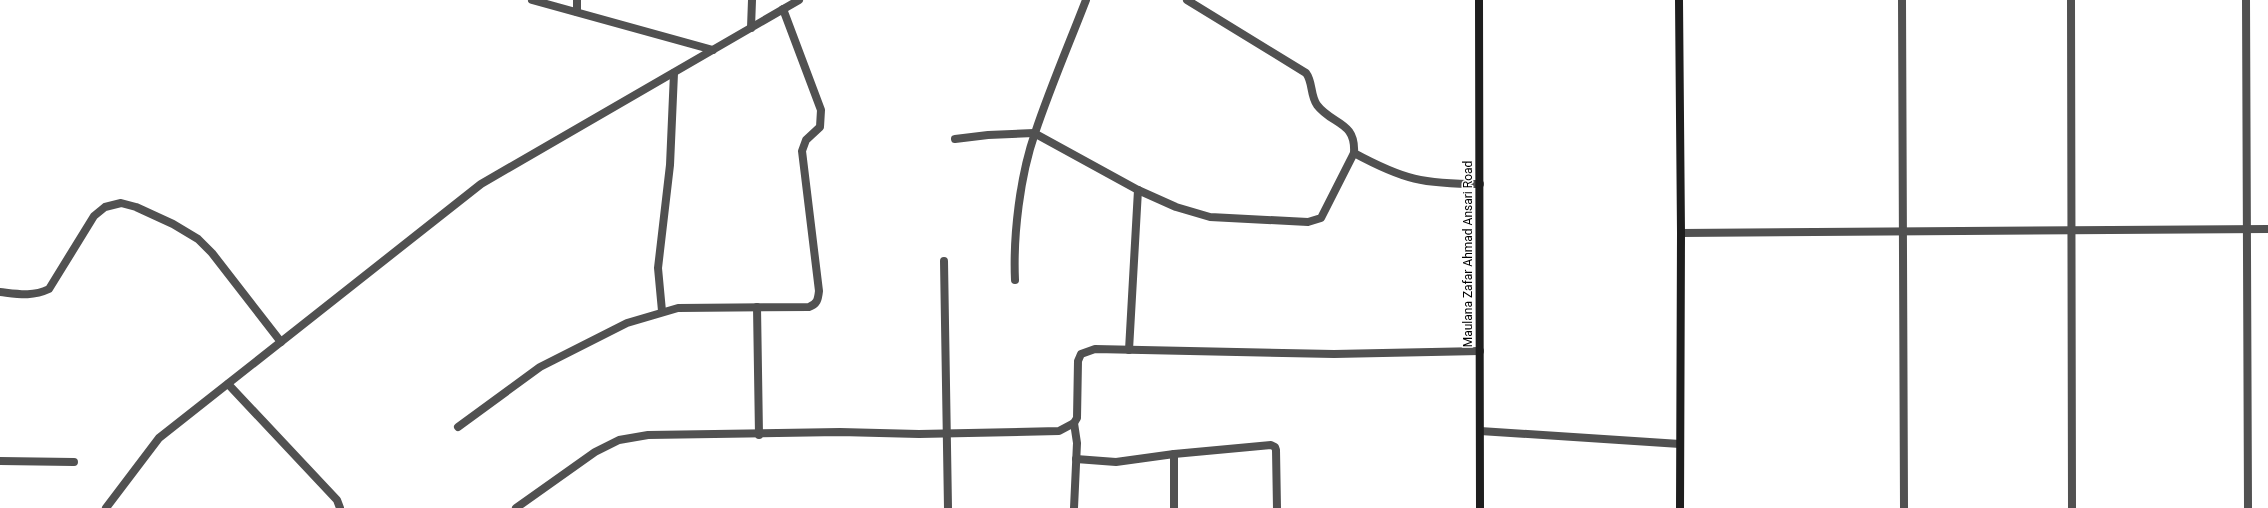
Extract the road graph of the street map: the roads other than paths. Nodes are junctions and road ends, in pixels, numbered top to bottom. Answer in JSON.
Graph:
{"nodes":[{"id":1,"x":532,"y":0,"type":"edge"},
{"id":2,"x":577,"y":0,"type":"edge"},
{"id":3,"x":752,"y":0,"type":"edge"},
{"id":4,"x":799,"y":0,"type":"edge"},
{"id":5,"x":1086,"y":0,"type":"edge"},
{"id":6,"x":1187,"y":0,"type":"edge"},
{"id":7,"x":1479,"y":0,"type":"edge"},
{"id":8,"x":1679,"y":0,"type":"edge"},
{"id":9,"x":1902,"y":0,"type":"edge"},
{"id":10,"x":2071,"y":0,"type":"edge"},
{"id":11,"x":2246,"y":0,"type":"edge"},
{"id":12,"x":784,"y":9,"type":"junction"},
{"id":13,"x":577,"y":12,"type":"junction"},
{"id":14,"x":751,"y":28,"type":"junction"},
{"id":15,"x":713,"y":50,"type":"junction"},
{"id":16,"x":674,"y":73,"type":"junction"},
{"id":17,"x":1034,"y":133,"type":"junction"},
{"id":18,"x":954,"y":140,"type":"dead end"},
{"id":19,"x":1354,"y":153,"type":"junction"},
{"id":20,"x":1480,"y":184,"type":"junction"},
{"id":21,"x":1138,"y":190,"type":"junction"},
{"id":22,"x":2247,"y":229,"type":"junction"},
{"id":23,"x":2268,"y":229,"type":"edge"},
{"id":24,"x":2072,"y":231,"type":"junction"},
{"id":25,"x":1903,"y":232,"type":"junction"},
{"id":26,"x":1681,"y":233,"type":"junction"},
{"id":27,"x":944,"y":261,"type":"dead end"},
{"id":28,"x":1015,"y":280,"type":"dead end"},
{"id":29,"x":0,"y":292,"type":"edge"},
{"id":30,"x":757,"y":308,"type":"junction"},
{"id":31,"x":662,"y":311,"type":"junction"},
{"id":32,"x":281,"y":342,"type":"junction"},
{"id":33,"x":1129,"y":350,"type":"junction"},
{"id":34,"x":1480,"y":351,"type":"junction"},
{"id":35,"x":228,"y":384,"type":"junction"},
{"id":36,"x":1074,"y":423,"type":"junction"},
{"id":37,"x":458,"y":427,"type":"dead end"},
{"id":38,"x":1480,"y":431,"type":"junction"},
{"id":39,"x":948,"y":434,"type":"junction"},
{"id":40,"x":759,"y":435,"type":"junction"},
{"id":41,"x":1680,"y":444,"type":"junction"},
{"id":42,"x":1174,"y":454,"type":"junction"},
{"id":43,"x":1076,"y":459,"type":"junction"},
{"id":44,"x":0,"y":461,"type":"edge"},
{"id":45,"x":74,"y":462,"type":"dead end"},
{"id":46,"x":106,"y":508,"type":"edge"},
{"id":47,"x":340,"y":508,"type":"edge"},
{"id":48,"x":516,"y":508,"type":"edge"},
{"id":49,"x":948,"y":508,"type":"edge"},
{"id":50,"x":1074,"y":508,"type":"edge"},
{"id":51,"x":1174,"y":508,"type":"edge"},
{"id":52,"x":1277,"y":508,"type":"edge"},
{"id":53,"x":1480,"y":508,"type":"edge"},
{"id":54,"x":1680,"y":508,"type":"edge"},
{"id":55,"x":1904,"y":508,"type":"edge"},
{"id":56,"x":2072,"y":508,"type":"edge"},
{"id":57,"x":2248,"y":508,"type":"edge"}],
"edges":[{"from":1,"to":13,"type":"street"},
{"from":2,"to":13,"type":"street"},
{"from":3,"to":14,"type":"street"},
{"from":4,"to":12,"type":"street"},
{"from":5,"to":17,"type":"street"},
{"from":6,"to":19,"type":"street"},
{"from":7,"to":20,"type":"street","name":"Maulana Zafar Ahmad Ansari Road"},
{"from":8,"to":26,"type":"street"},
{"from":9,"to":25,"type":"street"},
{"from":10,"to":24,"type":"street"},
{"from":11,"to":22,"type":"street"},
{"from":12,"to":14,"type":"street"},
{"from":12,"to":30,"type":"street"},
{"from":13,"to":15,"type":"street"},
{"from":14,"to":15,"type":"street"},
{"from":15,"to":16,"type":"street"},
{"from":16,"to":31,"type":"street"},
{"from":16,"to":32,"type":"street"},
{"from":17,"to":18,"type":"street"},
{"from":17,"to":21,"type":"street"},
{"from":17,"to":28,"type":"street"},
{"from":19,"to":20,"type":"street"},
{"from":19,"to":21,"type":"street"},
{"from":20,"to":34,"type":"street","name":"Maulana Zafar Ahmad Ansari Road"},
{"from":21,"to":33,"type":"street"},
{"from":22,"to":23,"type":"street"},
{"from":22,"to":24,"type":"street"},
{"from":22,"to":57,"type":"street"},
{"from":24,"to":25,"type":"street"},
{"from":24,"to":56,"type":"street"},
{"from":25,"to":26,"type":"street"},
{"from":25,"to":55,"type":"street"},
{"from":26,"to":41,"type":"street"},
{"from":27,"to":39,"type":"street"},
{"from":29,"to":32,"type":"street"},
{"from":30,"to":31,"type":"street"},
{"from":30,"to":40,"type":"street"},
{"from":31,"to":37,"type":"street"},
{"from":32,"to":35,"type":"street"},
{"from":33,"to":34,"type":"street"},
{"from":33,"to":36,"type":"street"},
{"from":34,"to":38,"type":"street","name":"Maulana Zafar Ahmad Ansari Road"},
{"from":35,"to":46,"type":"street"},
{"from":35,"to":47,"type":"street"},
{"from":36,"to":39,"type":"street"},
{"from":36,"to":43,"type":"street"},
{"from":38,"to":41,"type":"street"},
{"from":38,"to":53,"type":"street","name":"Maulana Zafar Ahmad Ansari Road"},
{"from":39,"to":40,"type":"street"},
{"from":39,"to":49,"type":"street"},
{"from":40,"to":48,"type":"street"},
{"from":41,"to":54,"type":"street"},
{"from":42,"to":43,"type":"street"},
{"from":42,"to":51,"type":"street"},
{"from":42,"to":52,"type":"street"},
{"from":43,"to":50,"type":"street"},
{"from":44,"to":45,"type":"street"}]}
